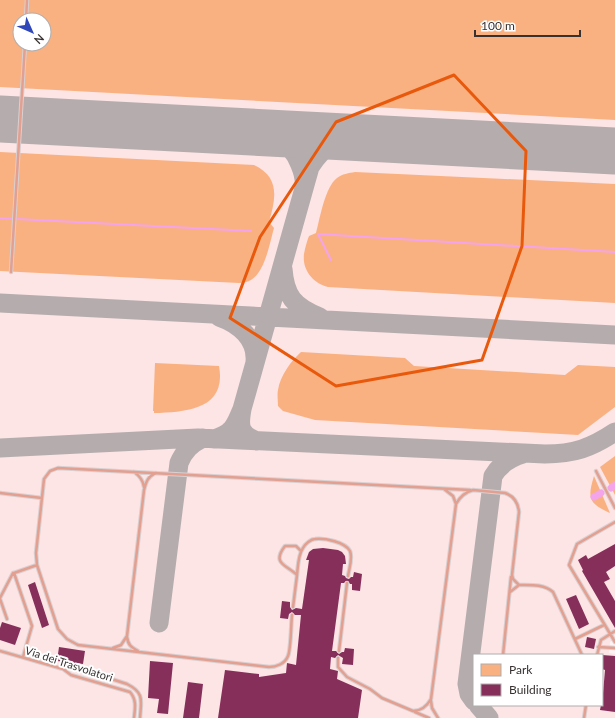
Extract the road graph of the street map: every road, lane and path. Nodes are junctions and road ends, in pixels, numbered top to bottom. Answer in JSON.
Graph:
{"nodes":[{"id":1,"x":27,"y":0,"type":"edge"},
{"id":2,"x":26,"y":12,"type":"edge"},
{"id":3,"x":25,"y":52,"type":"edge"},
{"id":4,"x":11,"y":272,"type":"dead end"},
{"id":5,"x":134,"y":471,"type":"junction"},
{"id":6,"x":596,"y":471,"type":"dead end"},
{"id":7,"x":156,"y":473,"type":"junction"},
{"id":8,"x":443,"y":488,"type":"junction"},
{"id":9,"x":144,"y":490,"type":"junction"},
{"id":10,"x":473,"y":490,"type":"junction"},
{"id":11,"x":0,"y":493,"type":"edge"},
{"id":12,"x":42,"y":498,"type":"junction"},
{"id":13,"x":456,"y":504,"type":"junction"},
{"id":14,"x":615,"y":508,"type":"edge"},
{"id":15,"x":615,"y":522,"type":"edge"},
{"id":16,"x":301,"y":551,"type":"junction"},
{"id":17,"x":37,"y":565,"type":"junction"},
{"id":18,"x":14,"y":573,"type":"junction"},
{"id":19,"x":297,"y":575,"type":"junction"},
{"id":20,"x":512,"y":575,"type":"junction"},
{"id":21,"x":348,"y":576,"type":"dead end"},
{"id":22,"x":347,"y":583,"type":"dead end"},
{"id":23,"x":519,"y":585,"type":"junction"},
{"id":24,"x":510,"y":592,"type":"junction"},
{"id":25,"x":0,"y":599,"type":"edge"},
{"id":26,"x":293,"y":607,"type":"dead end"},
{"id":27,"x":292,"y":615,"type":"dead end"},
{"id":28,"x":7,"y":620,"type":"dead end"},
{"id":29,"x":604,"y":624,"type":"junction"},
{"id":30,"x":615,"y":631,"type":"edge"},
{"id":31,"x":610,"y":634,"type":"junction"},
{"id":32,"x":127,"y":636,"type":"junction"},
{"id":33,"x":575,"y":639,"type":"junction"},
{"id":34,"x":615,"y":642,"type":"edge"},
{"id":35,"x":598,"y":647,"type":"junction"},
{"id":36,"x":615,"y":648,"type":"edge"},
{"id":37,"x":112,"y":649,"type":"junction"},
{"id":38,"x":0,"y":650,"type":"edge"},
{"id":39,"x":339,"y":651,"type":"dead end"},
{"id":40,"x":140,"y":652,"type":"junction"},
{"id":41,"x":503,"y":654,"type":"edge"},
{"id":42,"x":582,"y":654,"type":"edge"},
{"id":43,"x":597,"y":654,"type":"edge"},
{"id":44,"x":23,"y":657,"type":"junction"},
{"id":45,"x":338,"y":658,"type":"dead end"},
{"id":46,"x":63,"y":669,"type":"junction"},
{"id":47,"x":431,"y":699,"type":"junction"},
{"id":48,"x":586,"y":706,"type":"edge"},
{"id":49,"x":413,"y":711,"type":"junction"},
{"id":50,"x":134,"y":718,"type":"edge"},
{"id":51,"x":140,"y":718,"type":"edge"},
{"id":52,"x":429,"y":718,"type":"edge"},
{"id":53,"x":438,"y":718,"type":"edge"},
{"id":54,"x":584,"y":718,"type":"edge"}],
"edges":[{"from":1,"to":2,"type":"lane"},
{"from":3,"to":4,"type":"lane"},
{"from":5,"to":7,"type":"lane"},
{"from":5,"to":9,"type":"lane"},
{"from":5,"to":12,"type":"lane"},
{"from":6,"to":14,"type":"lane"},
{"from":7,"to":8,"type":"lane"},
{"from":7,"to":9,"type":"lane"},
{"from":8,"to":10,"type":"lane"},
{"from":8,"to":13,"type":"lane"},
{"from":9,"to":32,"type":"lane"},
{"from":10,"to":13,"type":"lane"},
{"from":10,"to":20,"type":"lane"},
{"from":11,"to":12,"type":"lane"},
{"from":12,"to":17,"type":"lane"},
{"from":13,"to":47,"type":"lane"},
{"from":15,"to":29,"type":"lane"},
{"from":16,"to":19,"type":"lane"},
{"from":16,"to":19,"type":"lane"},
{"from":16,"to":21,"type":"lane"},
{"from":17,"to":18,"type":"lane"},
{"from":17,"to":37,"type":"lane"},
{"from":18,"to":25,"type":"lane"},
{"from":18,"to":44,"type":"lane"},
{"from":19,"to":26,"type":"lane"},
{"from":20,"to":23,"type":"lane"},
{"from":20,"to":24,"type":"lane"},
{"from":22,"to":39,"type":"lane"},
{"from":23,"to":24,"type":"lane"},
{"from":23,"to":33,"type":"lane"},
{"from":24,"to":41,"type":"lane"},
{"from":25,"to":28,"type":"lane"},
{"from":27,"to":40,"type":"lane"},
{"from":29,"to":31,"type":"lane"},
{"from":29,"to":33,"type":"lane"},
{"from":30,"to":31,"type":"lane"},
{"from":31,"to":34,"type":"lane"},
{"from":31,"to":35,"type":"lane"},
{"from":32,"to":37,"type":"lane"},
{"from":32,"to":40,"type":"lane"},
{"from":33,"to":42,"type":"lane"},
{"from":35,"to":36,"type":"lane"},
{"from":35,"to":43,"type":"lane"},
{"from":37,"to":40,"type":"lane"},
{"from":38,"to":44,"type":"lane","name":"Via dei Trasvolatori"},
{"from":44,"to":46,"type":"lane","name":"Via dei Trasvolatori"},
{"from":45,"to":49,"type":"lane"},
{"from":46,"to":50,"type":"lane","name":"Via dei Trasvolatori"},
{"from":46,"to":51,"type":"lane"},
{"from":47,"to":49,"type":"lane"},
{"from":47,"to":53,"type":"lane"},
{"from":48,"to":54,"type":"lane"},
{"from":49,"to":52,"type":"lane"}]}
